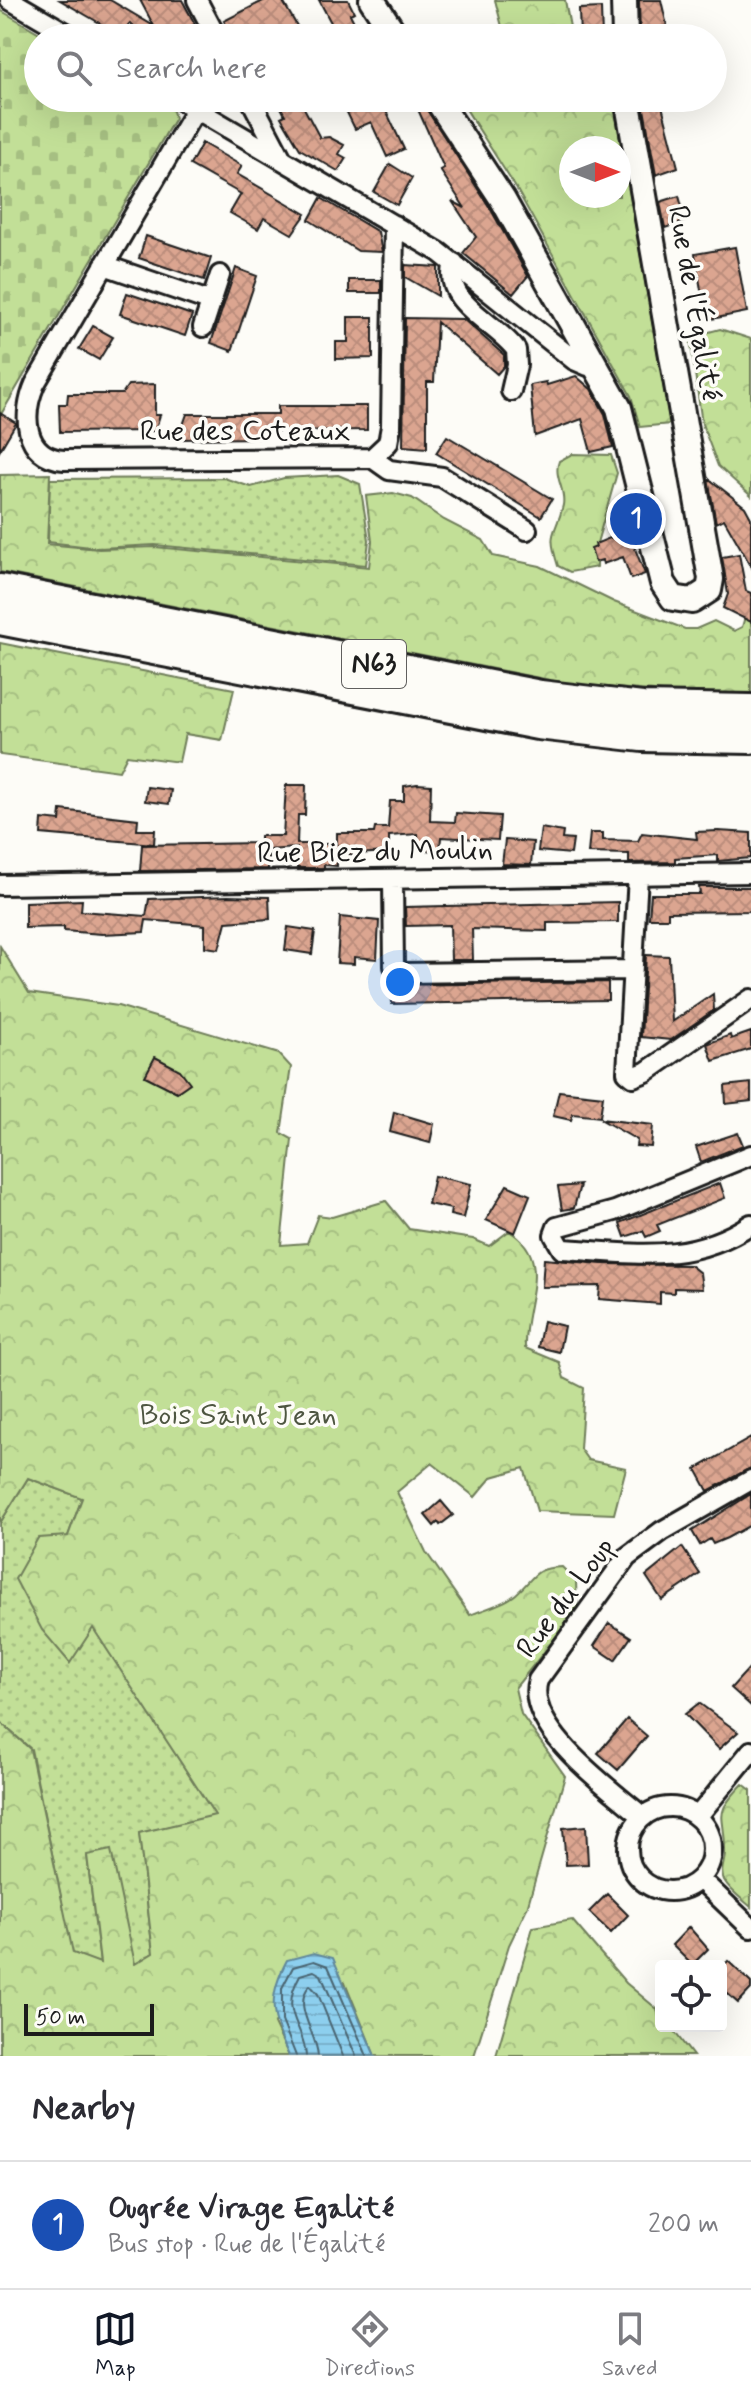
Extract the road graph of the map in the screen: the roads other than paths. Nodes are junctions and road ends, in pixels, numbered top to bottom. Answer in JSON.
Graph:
{"nodes":[{"id":1,"x":10,"y":0,"type":"edge"},
{"id":2,"x":197,"y":0,"type":"edge"},
{"id":3,"x":372,"y":0,"type":"edge"},
{"id":4,"x":624,"y":0,"type":"edge"},
{"id":5,"x":51,"y":24,"type":"edge"},
{"id":6,"x":210,"y":24,"type":"edge"},
{"id":7,"x":388,"y":24,"type":"edge"},
{"id":8,"x":625,"y":24,"type":"edge"},
{"id":9,"x":194,"y":112,"type":"edge"},
{"id":10,"x":201,"y":112,"type":"edge"},
{"id":11,"x":257,"y":112,"type":"edge"},
{"id":12,"x":445,"y":112,"type":"edge"},
{"id":13,"x":629,"y":112,"type":"edge"},
{"id":14,"x":283,"y":160,"type":"junction"},
{"id":15,"x":394,"y":225,"type":"junction"},
{"id":16,"x":454,"y":263,"type":"junction"},
{"id":17,"x":104,"y":265,"type":"junction"},
{"id":18,"x":220,"y":275,"type":"dead end"},
{"id":19,"x":212,"y":302,"type":"junction"},
{"id":20,"x":203,"y":327,"type":"dead end"},
{"id":21,"x":594,"y":362,"type":"junction"},
{"id":22,"x":511,"y":391,"type":"dead end"},
{"id":23,"x":372,"y":458,"type":"junction"},
{"id":24,"x":527,"y":530,"type":"dead end"},
{"id":25,"x":0,"y":591,"type":"edge"},
{"id":26,"x":0,"y":618,"type":"edge"},
{"id":27,"x":751,"y":711,"type":"edge"},
{"id":28,"x":751,"y":737,"type":"edge"},
{"id":29,"x":751,"y":873,"type":"edge"},
{"id":30,"x":638,"y":875,"type":"junction"},
{"id":31,"x":393,"y":881,"type":"junction"},
{"id":32,"x":0,"y":885,"type":"edge"},
{"id":33,"x":632,"y":970,"type":"junction"},
{"id":34,"x":751,"y":999,"type":"edge"},
{"id":35,"x":751,"y":1155,"type":"edge"},
{"id":36,"x":751,"y":1224,"type":"edge"},
{"id":37,"x":751,"y":1480,"type":"edge"},
{"id":38,"x":751,"y":1751,"type":"edge"},
{"id":39,"x":642,"y":1816,"type":"junction"},
{"id":40,"x":698,"y":1816,"type":"junction"},
{"id":41,"x":700,"y":1879,"type":"junction"},
{"id":42,"x":751,"y":1928,"type":"edge"}],
"edges":[{"from":1,"to":5,"type":"street"},
{"from":2,"to":6,"type":"street"},
{"from":3,"to":7,"type":"street"},
{"from":4,"to":8,"type":"street"},
{"from":9,"to":17,"type":"street"},
{"from":10,"to":14,"type":"street"},
{"from":11,"to":14,"type":"street"},
{"from":12,"to":21,"type":"street","name":"Rue de l'Égalité"},
{"from":13,"to":21,"type":"street","name":"Rue de l'Égalité"},
{"from":14,"to":15,"type":"street"},
{"from":15,"to":16,"type":"street"},
{"from":15,"to":23,"type":"street"},
{"from":16,"to":21,"type":"street"},
{"from":16,"to":22,"type":"street"},
{"from":17,"to":19,"type":"street"},
{"from":17,"to":23,"type":"street","name":"Rue des Coteaux"},
{"from":18,"to":19,"type":"street"},
{"from":19,"to":20,"type":"street"},
{"from":23,"to":24,"type":"street","name":"Rue des Coteaux"},
{"from":25,"to":27,"type":"highway","number":"N63"},
{"from":26,"to":28,"type":"highway","number":"N63"},
{"from":29,"to":30,"type":"street","name":"Rue Biez du Moulin"},
{"from":30,"to":31,"type":"street","name":"Rue Biez du Moulin"},
{"from":30,"to":33,"type":"street"},
{"from":31,"to":32,"type":"street","name":"Rue Biez du Moulin"},
{"from":31,"to":33,"type":"street"},
{"from":33,"to":34,"type":"street"},
{"from":35,"to":36,"type":"street"},
{"from":37,"to":39,"type":"street","name":"Rue du Loup"},
{"from":38,"to":40,"type":"street"},
{"from":39,"to":40,"type":"street"},
{"from":39,"to":41,"type":"street"},
{"from":40,"to":41,"type":"street"},
{"from":41,"to":42,"type":"street"}]}
